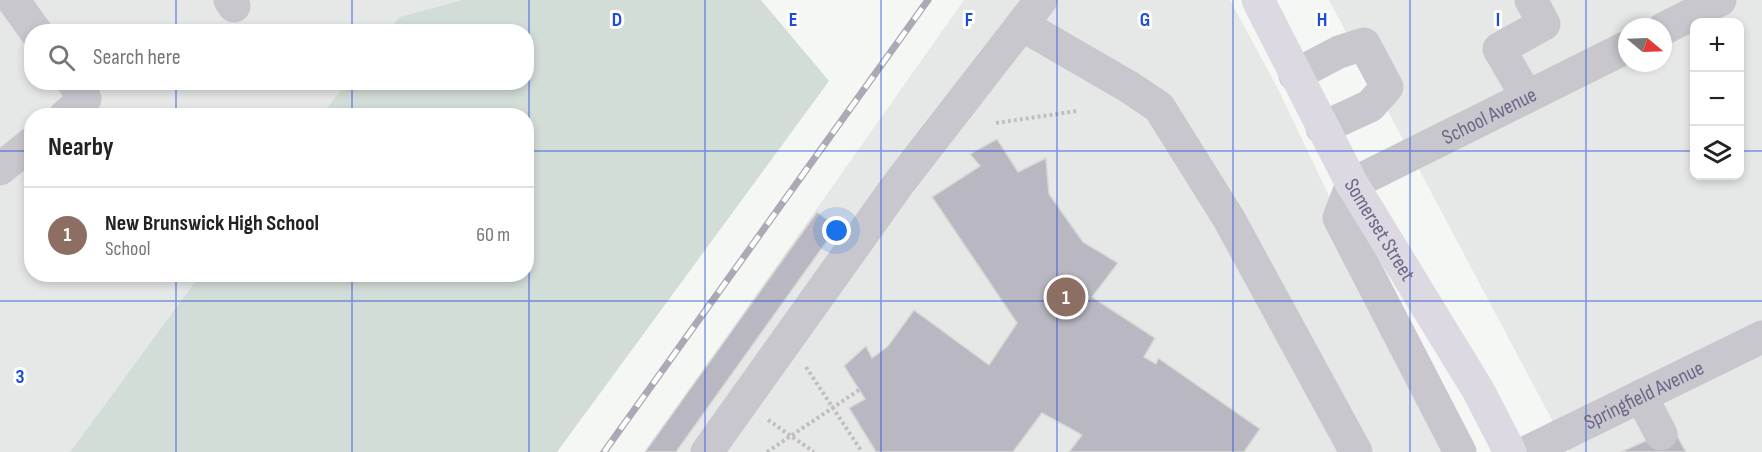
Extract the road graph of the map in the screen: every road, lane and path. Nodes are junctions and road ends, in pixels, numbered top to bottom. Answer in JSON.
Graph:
{"nodes":[{"id":1,"x":14,"y":0,"type":"edge"},
{"id":2,"x":1531,"y":0,"type":"edge"},
{"id":3,"x":1720,"y":0,"type":"edge"},
{"id":4,"x":1266,"y":3,"type":"edge"},
{"id":5,"x":1031,"y":12,"type":"edge"},
{"id":6,"x":30,"y":24,"type":"edge"},
{"id":7,"x":1672,"y":24,"type":"edge"},
{"id":8,"x":1618,"y":52,"type":"edge"},
{"id":9,"x":1294,"y":75,"type":"junction"},
{"id":10,"x":79,"y":90,"type":"edge"},
{"id":11,"x":1527,"y":97,"type":"junction"},
{"id":12,"x":74,"y":108,"type":"edge"},
{"id":13,"x":1077,"y":111,"type":"dead end"},
{"id":14,"x":996,"y":123,"type":"dead end"},
{"id":15,"x":1322,"y":128,"type":"junction"},
{"id":16,"x":24,"y":150,"type":"edge"},
{"id":17,"x":0,"y":169,"type":"edge"},
{"id":18,"x":1352,"y":184,"type":"junction"},
{"id":19,"x":1762,"y":337,"type":"edge"},
{"id":20,"x":806,"y":367,"type":"dead end"},
{"id":21,"x":859,"y":390,"type":"dead end"},
{"id":22,"x":1641,"y":396,"type":"junction"},
{"id":23,"x":833,"y":407,"type":"junction"},
{"id":24,"x":768,"y":420,"type":"dead end"},
{"id":25,"x":1661,"y":434,"type":"dead end"},
{"id":26,"x":791,"y":436,"type":"junction"},
{"id":27,"x":707,"y":452,"type":"edge"},
{"id":28,"x":767,"y":452,"type":"edge"},
{"id":29,"x":814,"y":452,"type":"edge"},
{"id":30,"x":862,"y":452,"type":"edge"},
{"id":31,"x":1356,"y":452,"type":"edge"},
{"id":32,"x":1460,"y":452,"type":"edge"},
{"id":33,"x":1510,"y":452,"type":"edge"},
{"id":34,"x":1527,"y":452,"type":"edge"}],
"edges":[{"from":1,"to":6,"type":"street"},
{"from":2,"to":11,"type":"street"},
{"from":3,"to":7,"type":"street"},
{"from":4,"to":9,"type":"main road","name":"Somerset Street"},
{"from":5,"to":27,"type":"street"},
{"from":5,"to":31,"type":"street"},
{"from":8,"to":11,"type":"street","name":"School Avenue"},
{"from":9,"to":15,"type":"main road","name":"Somerset Street"},
{"from":9,"to":15,"type":"street"},
{"from":10,"to":12,"type":"street"},
{"from":11,"to":18,"type":"street","name":"School Avenue"},
{"from":13,"to":14,"type":"path"},
{"from":15,"to":18,"type":"main road","name":"Somerset Street"},
{"from":16,"to":17,"type":"street"},
{"from":18,"to":32,"type":"street"},
{"from":18,"to":33,"type":"main road","name":"Somerset Street"},
{"from":19,"to":22,"type":"street","name":"Springfield Avenue"},
{"from":20,"to":23,"type":"path"},
{"from":21,"to":23,"type":"path"},
{"from":22,"to":25,"type":"street"},
{"from":22,"to":34,"type":"street","name":"Springfield Avenue"},
{"from":23,"to":26,"type":"path"},
{"from":23,"to":30,"type":"path"},
{"from":24,"to":26,"type":"path"},
{"from":26,"to":28,"type":"path"},
{"from":26,"to":29,"type":"path"}]}
